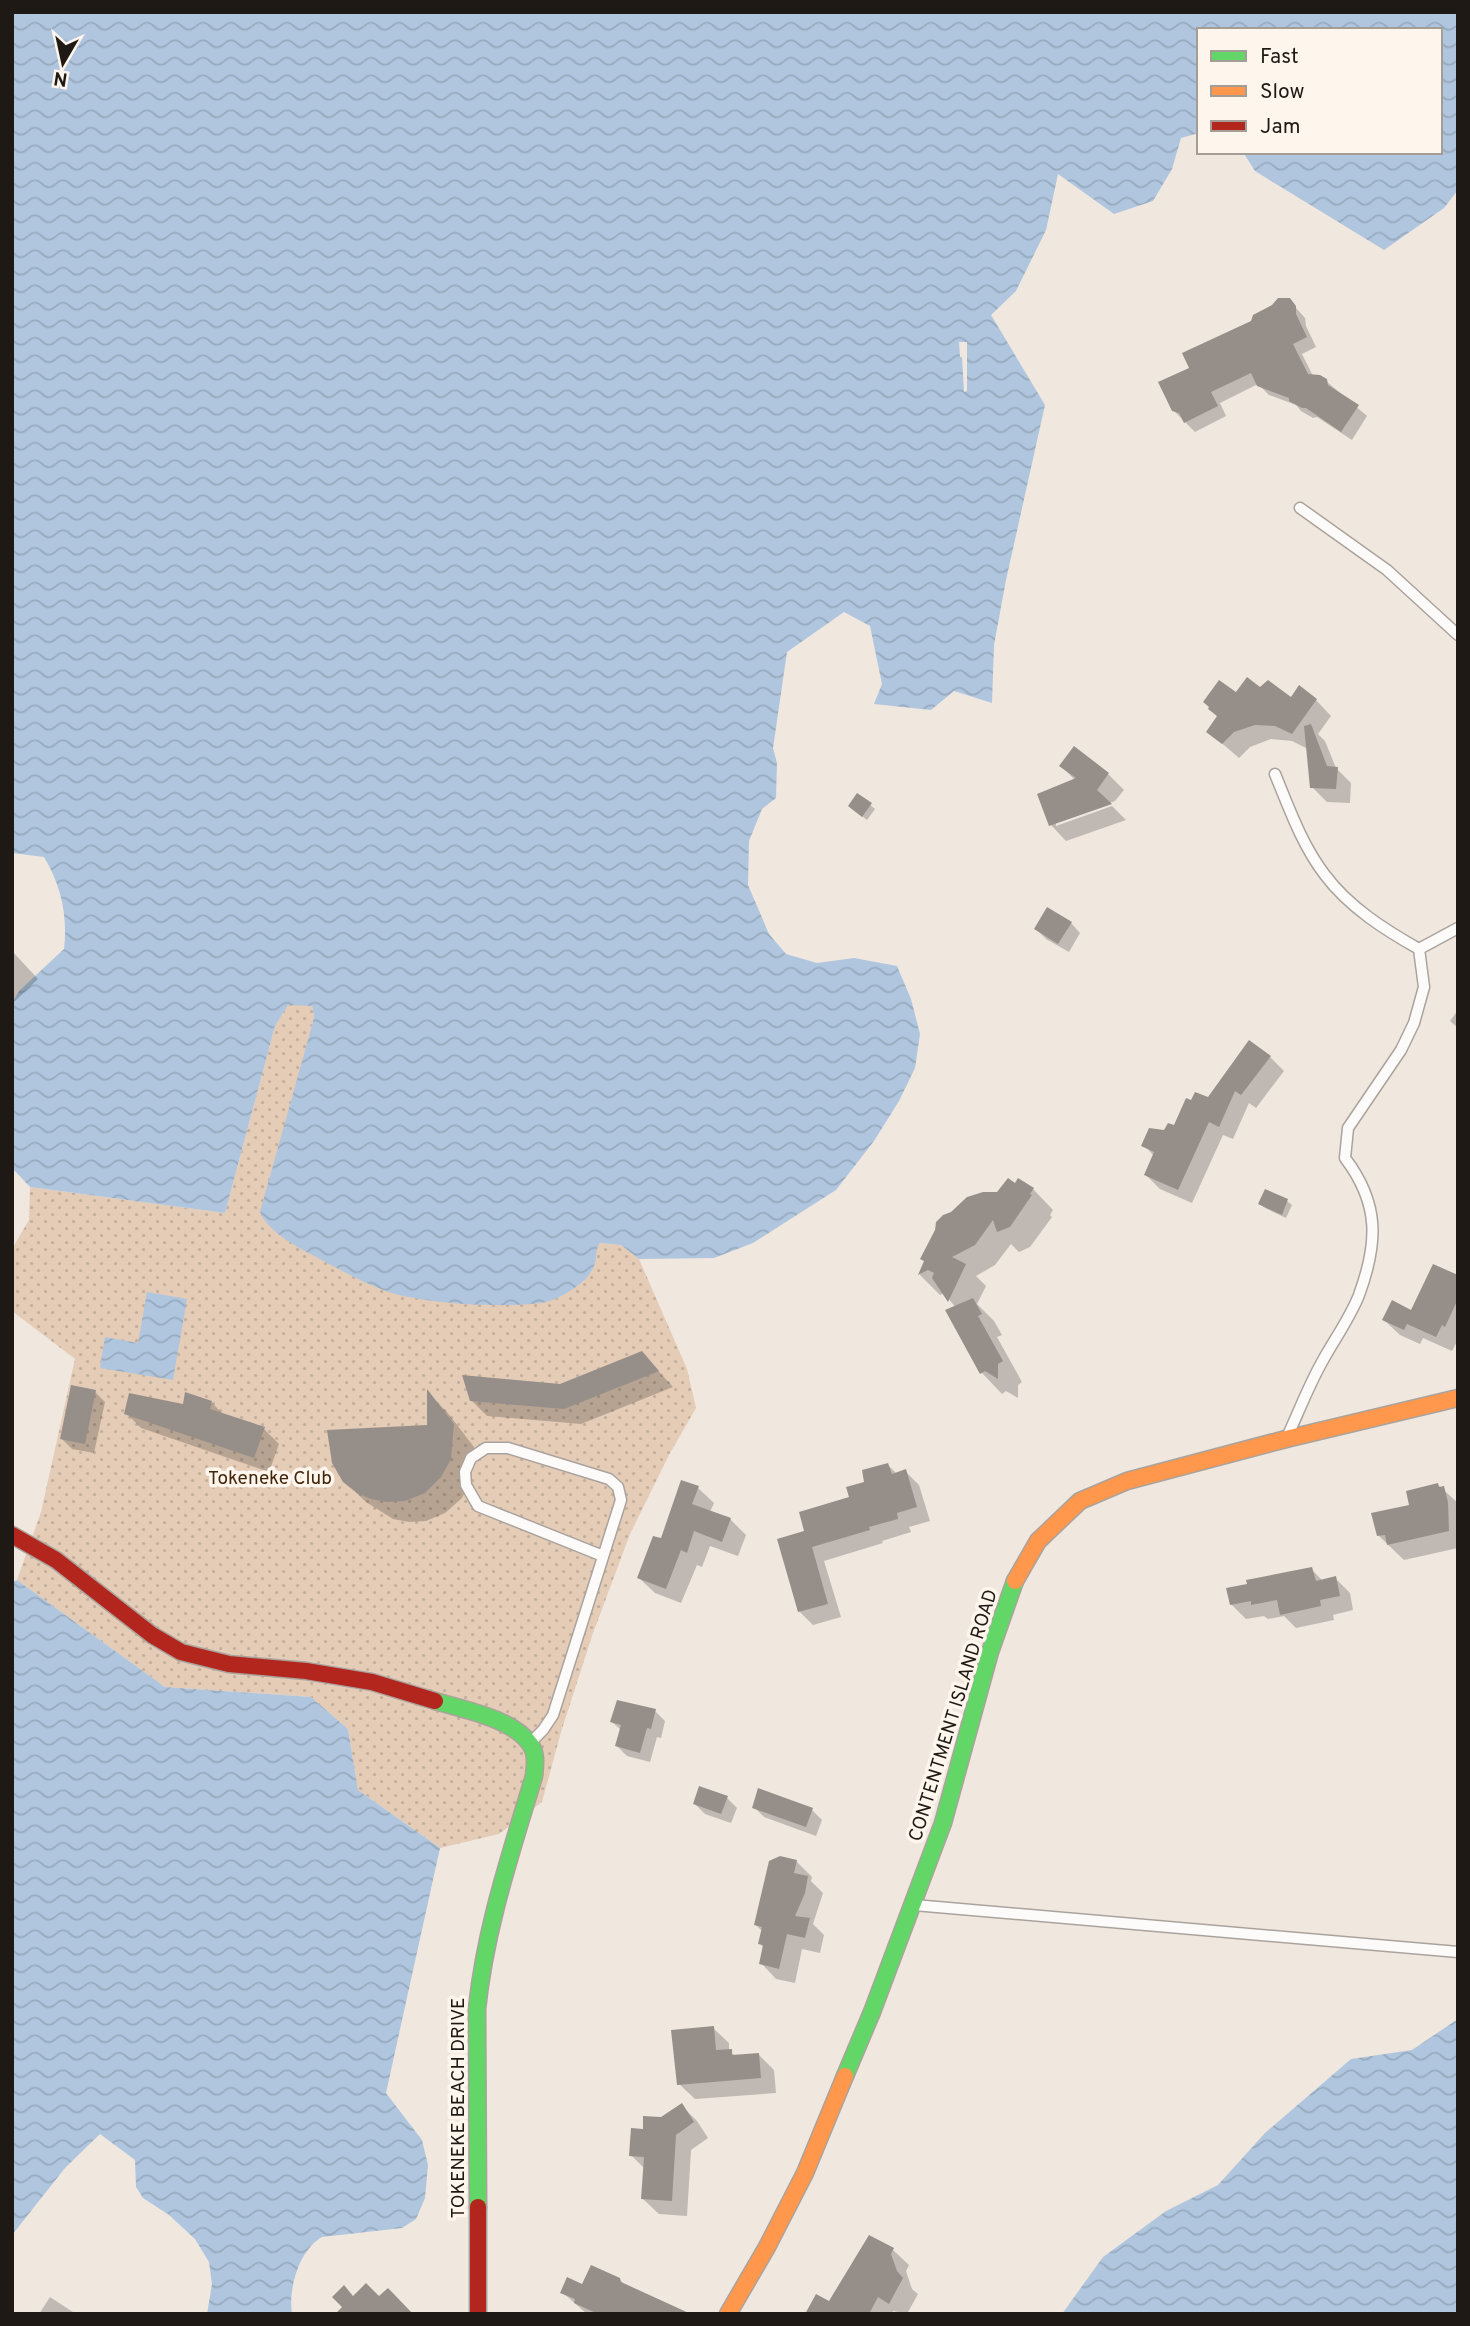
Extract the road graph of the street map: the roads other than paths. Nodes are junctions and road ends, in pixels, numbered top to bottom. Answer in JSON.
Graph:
{"nodes":[{"id":1,"x":1300,"y":508,"type":"dead end"},
{"id":2,"x":1458,"y":635,"type":"edge"},
{"id":3,"x":1275,"y":774,"type":"dead end"},
{"id":4,"x":1458,"y":928,"type":"edge"},
{"id":5,"x":1419,"y":948,"type":"junction"},
{"id":6,"x":1458,"y":1398,"type":"edge"},
{"id":7,"x":1286,"y":1439,"type":"junction"},
{"id":8,"x":12,"y":1535,"type":"edge"},
{"id":9,"x":603,"y":1556,"type":"junction"},
{"id":10,"x":530,"y":1743,"type":"junction"},
{"id":11,"x":912,"y":1905,"type":"junction"},
{"id":12,"x":1458,"y":1952,"type":"edge"},
{"id":13,"x":478,"y":2314,"type":"edge"},
{"id":14,"x":728,"y":2314,"type":"edge"}],
"edges":[{"from":1,"to":2,"type":"lane"},
{"from":3,"to":5,"type":"lane"},
{"from":4,"to":5,"type":"lane"},
{"from":5,"to":7,"type":"lane"},
{"from":6,"to":7,"type":"street","name":"CONTENTMENT ISLAND ROAD"},
{"from":7,"to":11,"type":"street","name":"CONTENTMENT ISLAND ROAD"},
{"from":8,"to":10,"type":"street"},
{"from":9,"to":9,"type":"lane"},
{"from":9,"to":10,"type":"lane"},
{"from":10,"to":13,"type":"street","name":"TOKENEKE BEACH DRIVE"},
{"from":11,"to":12,"type":"lane"},
{"from":11,"to":14,"type":"street","name":"CONTENTMENT ISLAND ROAD"}]}
